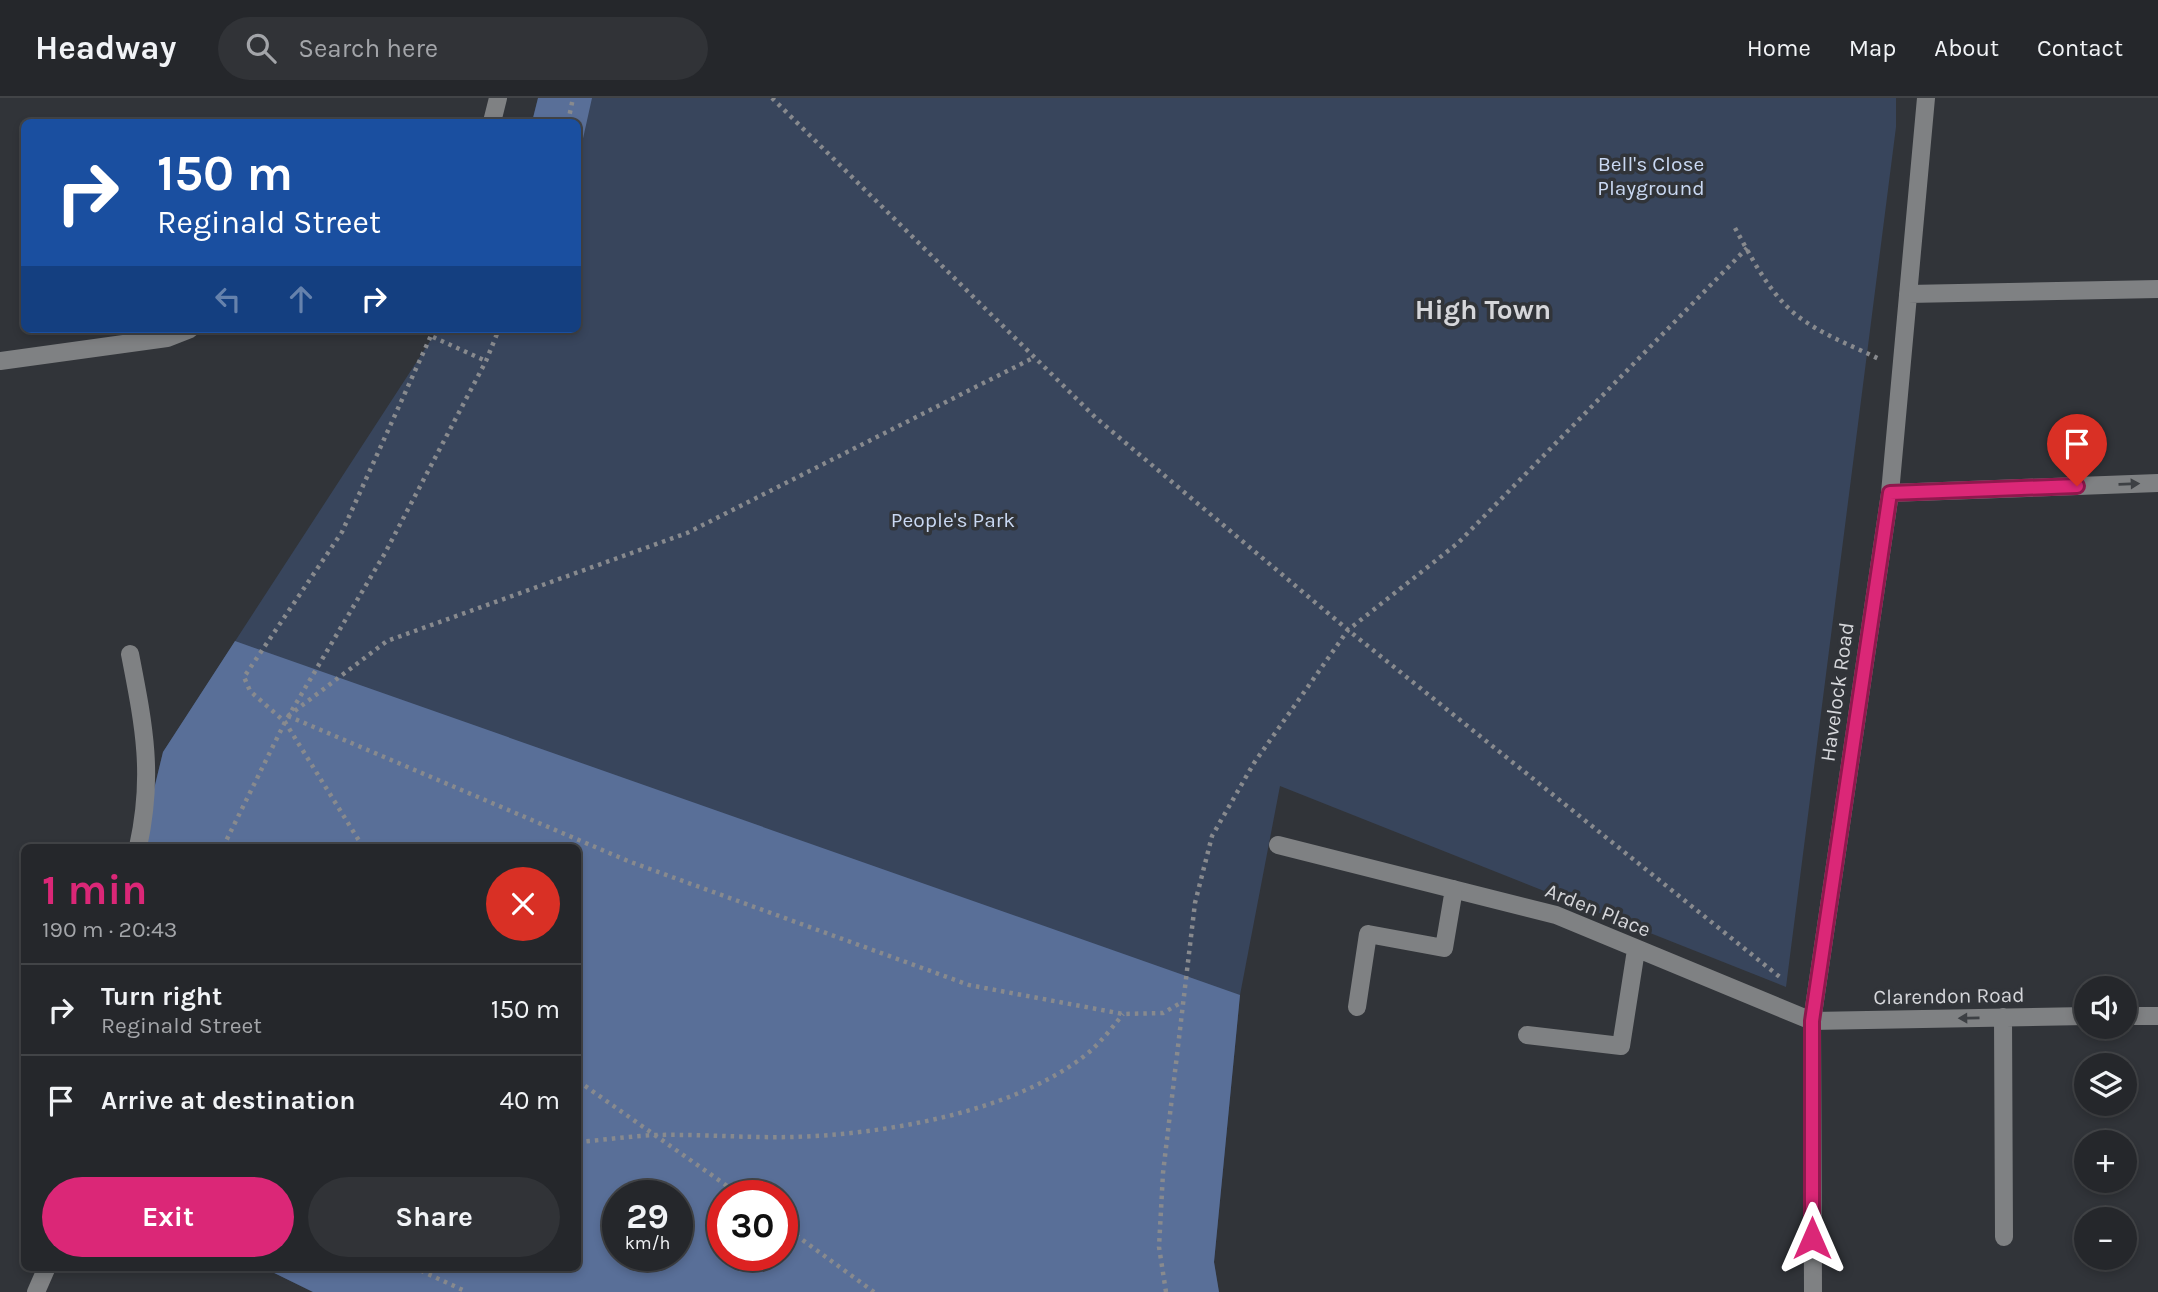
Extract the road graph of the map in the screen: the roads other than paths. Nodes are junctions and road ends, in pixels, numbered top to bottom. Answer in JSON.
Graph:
{"nodes":[{"id":1,"x":498,"y":98,"type":"edge"},
{"id":2,"x":1926,"y":98,"type":"edge"},
{"id":3,"x":493,"y":119,"type":"edge"},
{"id":4,"x":2158,"y":289,"type":"edge"},
{"id":5,"x":1908,"y":294,"type":"junction"},
{"id":6,"x":180,"y":333,"type":"edge"},
{"id":7,"x":0,"y":361,"type":"edge"},
{"id":8,"x":2158,"y":483,"type":"edge"},
{"id":9,"x":1890,"y":493,"type":"junction"},
{"id":10,"x":130,"y":654,"type":"dead end"},
{"id":11,"x":139,"y":844,"type":"edge"},
{"id":12,"x":1278,"y":845,"type":"dead end"},
{"id":13,"x":1454,"y":889,"type":"junction"},
{"id":14,"x":1636,"y":950,"type":"junction"},
{"id":15,"x":1357,"y":1007,"type":"dead end"},
{"id":16,"x":1813,"y":1013,"type":"junction"},
{"id":17,"x":2074,"y":1016,"type":"edge"},
{"id":18,"x":2137,"y":1016,"type":"edge"},
{"id":19,"x":2158,"y":1016,"type":"edge"},
{"id":20,"x":2003,"y":1017,"type":"junction"},
{"id":21,"x":1527,"y":1035,"type":"dead end"},
{"id":22,"x":2004,"y":1237,"type":"dead end"},
{"id":23,"x":45,"y":1271,"type":"edge"},
{"id":24,"x":36,"y":1292,"type":"edge"},
{"id":25,"x":1813,"y":1292,"type":"edge"}],
"edges":[{"from":1,"to":3,"type":"street"},
{"from":2,"to":5,"type":"street","name":"Havelock Road"},
{"from":4,"to":5,"type":"street"},
{"from":5,"to":9,"type":"street","name":"Havelock Road"},
{"from":6,"to":7,"type":"street"},
{"from":9,"to":8,"type":"street","one_way":true},
{"from":9,"to":16,"type":"street","name":"Havelock Road"},
{"from":10,"to":11,"type":"street"},
{"from":12,"to":13,"type":"street","name":"Arden Place"},
{"from":13,"to":14,"type":"street","name":"Arden Place"},
{"from":13,"to":15,"type":"street"},
{"from":14,"to":16,"type":"street","name":"Arden Place"},
{"from":14,"to":21,"type":"street"},
{"from":20,"to":16,"type":"street","name":"Clarendon Road","one_way":true},
{"from":16,"to":25,"type":"street","name":"Havelock Road"},
{"from":17,"to":20,"type":"street","name":"Clarendon Road"},
{"from":18,"to":19,"type":"street"},
{"from":20,"to":22,"type":"street"},
{"from":23,"to":24,"type":"street"}]}
